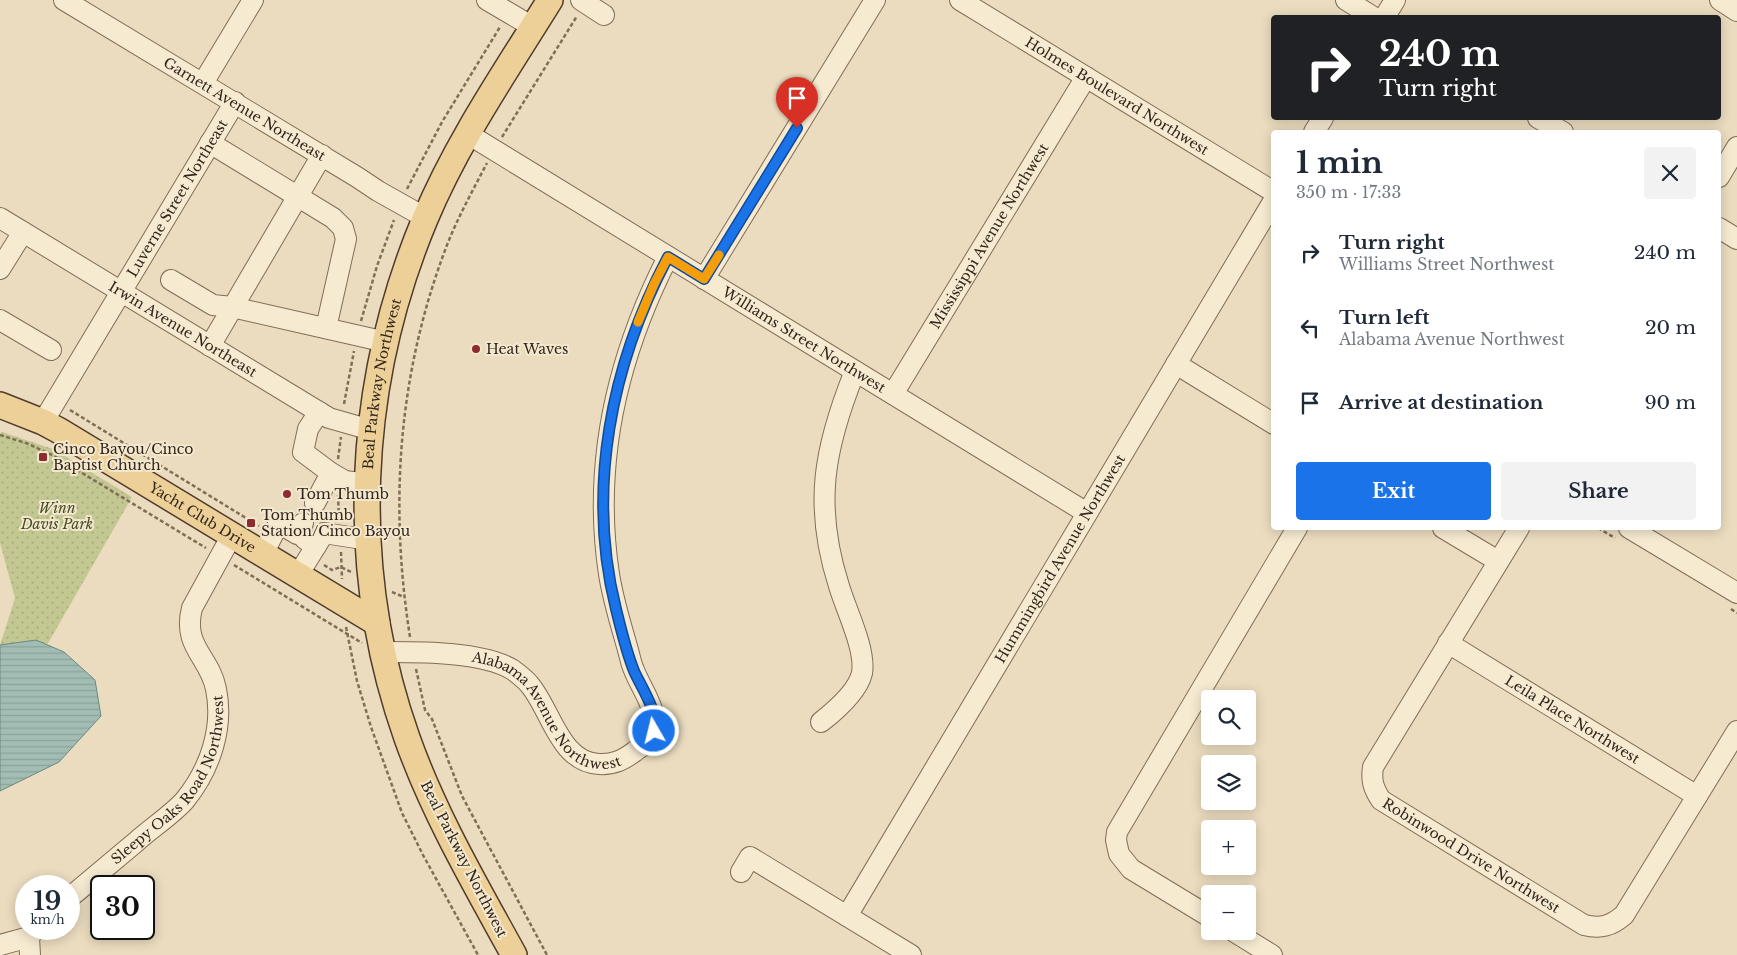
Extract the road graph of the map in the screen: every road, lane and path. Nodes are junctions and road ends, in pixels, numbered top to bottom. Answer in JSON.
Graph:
{"nodes":[{"id":1,"x":64,"y":0,"type":"edge"},
{"id":2,"x":253,"y":0,"type":"edge"},
{"id":3,"x":487,"y":0,"type":"edge"},
{"id":4,"x":550,"y":0,"type":"edge"},
{"id":5,"x":875,"y":0,"type":"edge"},
{"id":6,"x":960,"y":0,"type":"edge"},
{"id":7,"x":1346,"y":0,"type":"edge"},
{"id":8,"x":1395,"y":0,"type":"edge"},
{"id":9,"x":1720,"y":0,"type":"edge"},
{"id":10,"x":583,"y":1,"type":"edge"},
{"id":11,"x":1737,"y":11,"type":"edge"},
{"id":12,"x":509,"y":13,"type":"junction"},
{"id":13,"x":604,"y":15,"type":"dead end"},
{"id":14,"x":1370,"y":15,"type":"edge"},
{"id":15,"x":1386,"y":15,"type":"edge"},
{"id":16,"x":533,"y":26,"type":"junction"},
{"id":17,"x":1086,"y":77,"type":"junction"},
{"id":18,"x":203,"y":83,"type":"junction"},
{"id":19,"x":235,"y":102,"type":"junction"},
{"id":20,"x":1542,"y":120,"type":"edge"},
{"id":21,"x":1559,"y":130,"type":"edge"},
{"id":22,"x":468,"y":134,"type":"junction"},
{"id":23,"x":210,"y":143,"type":"junction"},
{"id":24,"x":1737,"y":147,"type":"edge"},
{"id":25,"x":494,"y":150,"type":"junction"},
{"id":26,"x":322,"y":155,"type":"junction"},
{"id":27,"x":1721,"y":174,"type":"edge"},
{"id":28,"x":1271,"y":190,"type":"edge"},
{"id":29,"x":297,"y":198,"type":"junction"},
{"id":30,"x":400,"y":204,"type":"junction"},
{"id":31,"x":1271,"y":205,"type":"edge"},
{"id":32,"x":0,"y":218,"type":"edge"},
{"id":33,"x":426,"y":218,"type":"junction"},
{"id":34,"x":1721,"y":229,"type":"edge"},
{"id":35,"x":23,"y":232,"type":"junction"},
{"id":36,"x":1737,"y":239,"type":"edge"},
{"id":37,"x":668,"y":257,"type":"junction"},
{"id":38,"x":0,"y":269,"type":"edge"},
{"id":39,"x":704,"y":279,"type":"junction"},
{"id":40,"x":171,"y":280,"type":"dead end"},
{"id":41,"x":121,"y":292,"type":"junction"},
{"id":42,"x":232,"y":307,"type":"junction"},
{"id":43,"x":0,"y":320,"type":"edge"},
{"id":44,"x":326,"y":328,"type":"junction"},
{"id":45,"x":357,"y":335,"type":"junction"},
{"id":46,"x":386,"y":342,"type":"junction"},
{"id":47,"x":210,"y":346,"type":"junction"},
{"id":48,"x":51,"y":350,"type":"dead end"},
{"id":49,"x":1176,"y":364,"type":"junction"},
{"id":50,"x":855,"y":371,"type":"junction"},
{"id":51,"x":893,"y":394,"type":"junction"},
{"id":52,"x":0,"y":405,"type":"edge"},
{"id":53,"x":319,"y":412,"type":"junction"},
{"id":54,"x":48,"y":413,"type":"junction"},
{"id":55,"x":342,"y":422,"type":"junction"},
{"id":56,"x":1271,"y":422,"type":"edge"},
{"id":57,"x":371,"y":430,"type":"junction"},
{"id":58,"x":335,"y":475,"type":"junction"},
{"id":59,"x":368,"y":484,"type":"junction"},
{"id":60,"x":314,"y":503,"type":"dead end"},
{"id":61,"x":1087,"y":513,"type":"junction"},
{"id":62,"x":1297,"y":530,"type":"edge"},
{"id":63,"x":1446,"y":530,"type":"edge"},
{"id":64,"x":1518,"y":530,"type":"edge"},
{"id":65,"x":1632,"y":530,"type":"edge"},
{"id":66,"x":232,"y":535,"type":"junction"},
{"id":67,"x":340,"y":536,"type":"junction"},
{"id":68,"x":368,"y":540,"type":"junction"},
{"id":69,"x":268,"y":544,"type":"junction"},
{"id":70,"x":308,"y":560,"type":"junction"},
{"id":71,"x":1498,"y":561,"type":"junction"},
{"id":72,"x":341,"y":567,"type":"junction"},
{"id":73,"x":372,"y":583,"type":"junction"},
{"id":74,"x":1737,"y":593,"type":"edge"},
{"id":75,"x":404,"y":597,"type":"junction"},
{"id":76,"x":344,"y":603,"type":"junction"},
{"id":77,"x":377,"y":623,"type":"junction"},
{"id":78,"x":1448,"y":643,"type":"junction"},
{"id":79,"x":382,"y":652,"type":"junction"},
{"id":80,"x":413,"y":652,"type":"junction"},
{"id":81,"x":821,"y":722,"type":"dead end"},
{"id":82,"x":1737,"y":731,"type":"edge"},
{"id":83,"x":1697,"y":796,"type":"junction"},
{"id":84,"x":741,"y":872,"type":"dead end"},
{"id":85,"x":80,"y":889,"type":"edge"},
{"id":86,"x":1201,"y":912,"type":"edge"},
{"id":87,"x":846,"y":916,"type":"junction"},
{"id":88,"x":31,"y":940,"type":"edge"},
{"id":89,"x":1248,"y":940,"type":"edge"},
{"id":90,"x":0,"y":945,"type":"edge"},
{"id":91,"x":478,"y":955,"type":"edge"},
{"id":92,"x":514,"y":955,"type":"edge"},
{"id":93,"x":547,"y":955,"type":"edge"},
{"id":94,"x":911,"y":955,"type":"edge"},
{"id":95,"x":1272,"y":955,"type":"edge"}],
"edges":[{"from":1,"to":18,"type":"street","name":"Garnett Avenue Northeast"},
{"from":2,"to":18,"type":"street"},
{"from":3,"to":12,"type":"street"},
{"from":4,"to":16,"type":"main road","name":"Beal Parkway Northwest"},
{"from":5,"to":39,"type":"street"},
{"from":6,"to":17,"type":"street","name":"Holmes Boulevard Northwest"},
{"from":7,"to":14,"type":"street"},
{"from":8,"to":15,"type":"street"},
{"from":9,"to":11,"type":"street"},
{"from":10,"to":13,"type":"street"},
{"from":10,"to":25,"type":"path"},
{"from":12,"to":16,"type":"street"},
{"from":12,"to":30,"type":"path"},
{"from":16,"to":22,"type":"main road","name":"Beal Parkway Northwest"},
{"from":17,"to":28,"type":"street","name":"Holmes Boulevard Northwest"},
{"from":17,"to":51,"type":"street","name":"Mississippi Avenue Northwest"},
{"from":18,"to":19,"type":"street","name":"Garnett Avenue Northeast"},
{"from":19,"to":23,"type":"street","name":"Luverne Street Northeast"},
{"from":19,"to":26,"type":"street","name":"Garnett Avenue Northeast"},
{"from":20,"to":21,"type":"street"},
{"from":22,"to":25,"type":"street","name":"Williams Street Northwest"},
{"from":22,"to":33,"type":"main road","name":"Beal Parkway Northwest"},
{"from":23,"to":29,"type":"street"},
{"from":23,"to":41,"type":"street","name":"Luverne Street Northeast"},
{"from":24,"to":27,"type":"street"},
{"from":25,"to":37,"type":"street","name":"Williams Street Northwest"},
{"from":25,"to":75,"type":"path"},
{"from":26,"to":29,"type":"street"},
{"from":26,"to":30,"type":"street","name":"Garnett Avenue Northeast"},
{"from":29,"to":42,"type":"street"},
{"from":29,"to":44,"type":"street"},
{"from":30,"to":33,"type":"street","name":"Garnett Avenue Northeast"},
{"from":30,"to":45,"type":"path"},
{"from":31,"to":49,"type":"street","name":"Hummingbird Avenue Northwest"},
{"from":32,"to":35,"type":"street","name":"Irwin Avenue Northeast"},
{"from":33,"to":46,"type":"main road","name":"Beal Parkway Northwest"},
{"from":34,"to":36,"type":"street"},
{"from":35,"to":38,"type":"street"},
{"from":35,"to":41,"type":"street","name":"Irwin Avenue Northeast"},
{"from":37,"to":39,"type":"street","name":"Williams Street Northwest"},
{"from":37,"to":80,"type":"street","name":"Alabama Avenue Northwest"},
{"from":39,"to":50,"type":"street","name":"Williams Street Northwest"},
{"from":40,"to":42,"type":"street"},
{"from":41,"to":47,"type":"street","name":"Irwin Avenue Northeast"},
{"from":41,"to":54,"type":"street","name":"Luverne Street Northeast"},
{"from":42,"to":44,"type":"street"},
{"from":42,"to":47,"type":"street"},
{"from":43,"to":48,"type":"street"},
{"from":44,"to":45,"type":"street"},
{"from":45,"to":46,"type":"street"},
{"from":45,"to":55,"type":"path"},
{"from":46,"to":57,"type":"main road","name":"Beal Parkway Northwest"},
{"from":47,"to":53,"type":"street","name":"Irwin Avenue Northeast"},
{"from":49,"to":56,"type":"street"},
{"from":49,"to":61,"type":"street","name":"Hummingbird Avenue Northwest"},
{"from":50,"to":51,"type":"street","name":"Williams Street Northwest"},
{"from":50,"to":81,"type":"street"},
{"from":51,"to":61,"type":"street","name":"Williams Street Northwest"},
{"from":52,"to":54,"type":"main road","name":"Yacht Club Drive"},
{"from":53,"to":55,"type":"street","name":"Irwin Avenue Northeast"},
{"from":53,"to":58,"type":"street"},
{"from":54,"to":66,"type":"main road","name":"Yacht Club Drive"},
{"from":54,"to":69,"type":"path"},
{"from":55,"to":57,"type":"street","name":"Irwin Avenue Northeast"},
{"from":55,"to":58,"type":"path"},
{"from":57,"to":59,"type":"main road","name":"Beal Parkway Northwest"},
{"from":58,"to":59,"type":"street"},
{"from":58,"to":60,"type":"street"},
{"from":58,"to":67,"type":"path"},
{"from":59,"to":68,"type":"main road","name":"Beal Parkway Northwest"},
{"from":61,"to":87,"type":"street","name":"Hummingbird Avenue Northwest"},
{"from":62,"to":86,"type":"street"},
{"from":63,"to":71,"type":"street"},
{"from":64,"to":71,"type":"street","name":"Robinwood Drive Northwest"},
{"from":65,"to":74,"type":"street"},
{"from":66,"to":69,"type":"main road","name":"Yacht Club Drive"},
{"from":66,"to":85,"type":"street","name":"Sleepy Oaks Road Northwest"},
{"from":67,"to":68,"type":"street"},
{"from":67,"to":70,"type":"street"},
{"from":67,"to":72,"type":"path"},
{"from":68,"to":73,"type":"main road","name":"Beal Parkway Northwest"},
{"from":69,"to":70,"type":"main road","name":"Yacht Club Drive"},
{"from":69,"to":70,"type":"street"},
{"from":70,"to":72,"type":"path"},
{"from":70,"to":76,"type":"main road","name":"Yacht Club Drive"},
{"from":71,"to":78,"type":"street","name":"Robinwood Drive Northwest"},
{"from":72,"to":73,"type":"path"},
{"from":72,"to":76,"type":"path"},
{"from":73,"to":75,"type":"path"},
{"from":73,"to":77,"type":"main road","name":"Beal Parkway Northwest"},
{"from":75,"to":80,"type":"path"},
{"from":76,"to":77,"type":"main road","name":"Yacht Club Drive"},
{"from":76,"to":91,"type":"path"},
{"from":77,"to":79,"type":"main road","name":"Beal Parkway Northwest"},
{"from":78,"to":83,"type":"street","name":"Leila Place Northwest"},
{"from":78,"to":83,"type":"street","name":"Robinwood Drive Northwest"},
{"from":79,"to":80,"type":"street","name":"Alabama Avenue Northwest"},
{"from":79,"to":92,"type":"main road","name":"Beal Parkway Northwest"},
{"from":80,"to":93,"type":"path"},
{"from":82,"to":83,"type":"street","name":"Robinwood Drive Northwest"},
{"from":84,"to":87,"type":"street"},
{"from":87,"to":94,"type":"street"},
{"from":88,"to":90,"type":"street"},
{"from":89,"to":95,"type":"street"}]}
